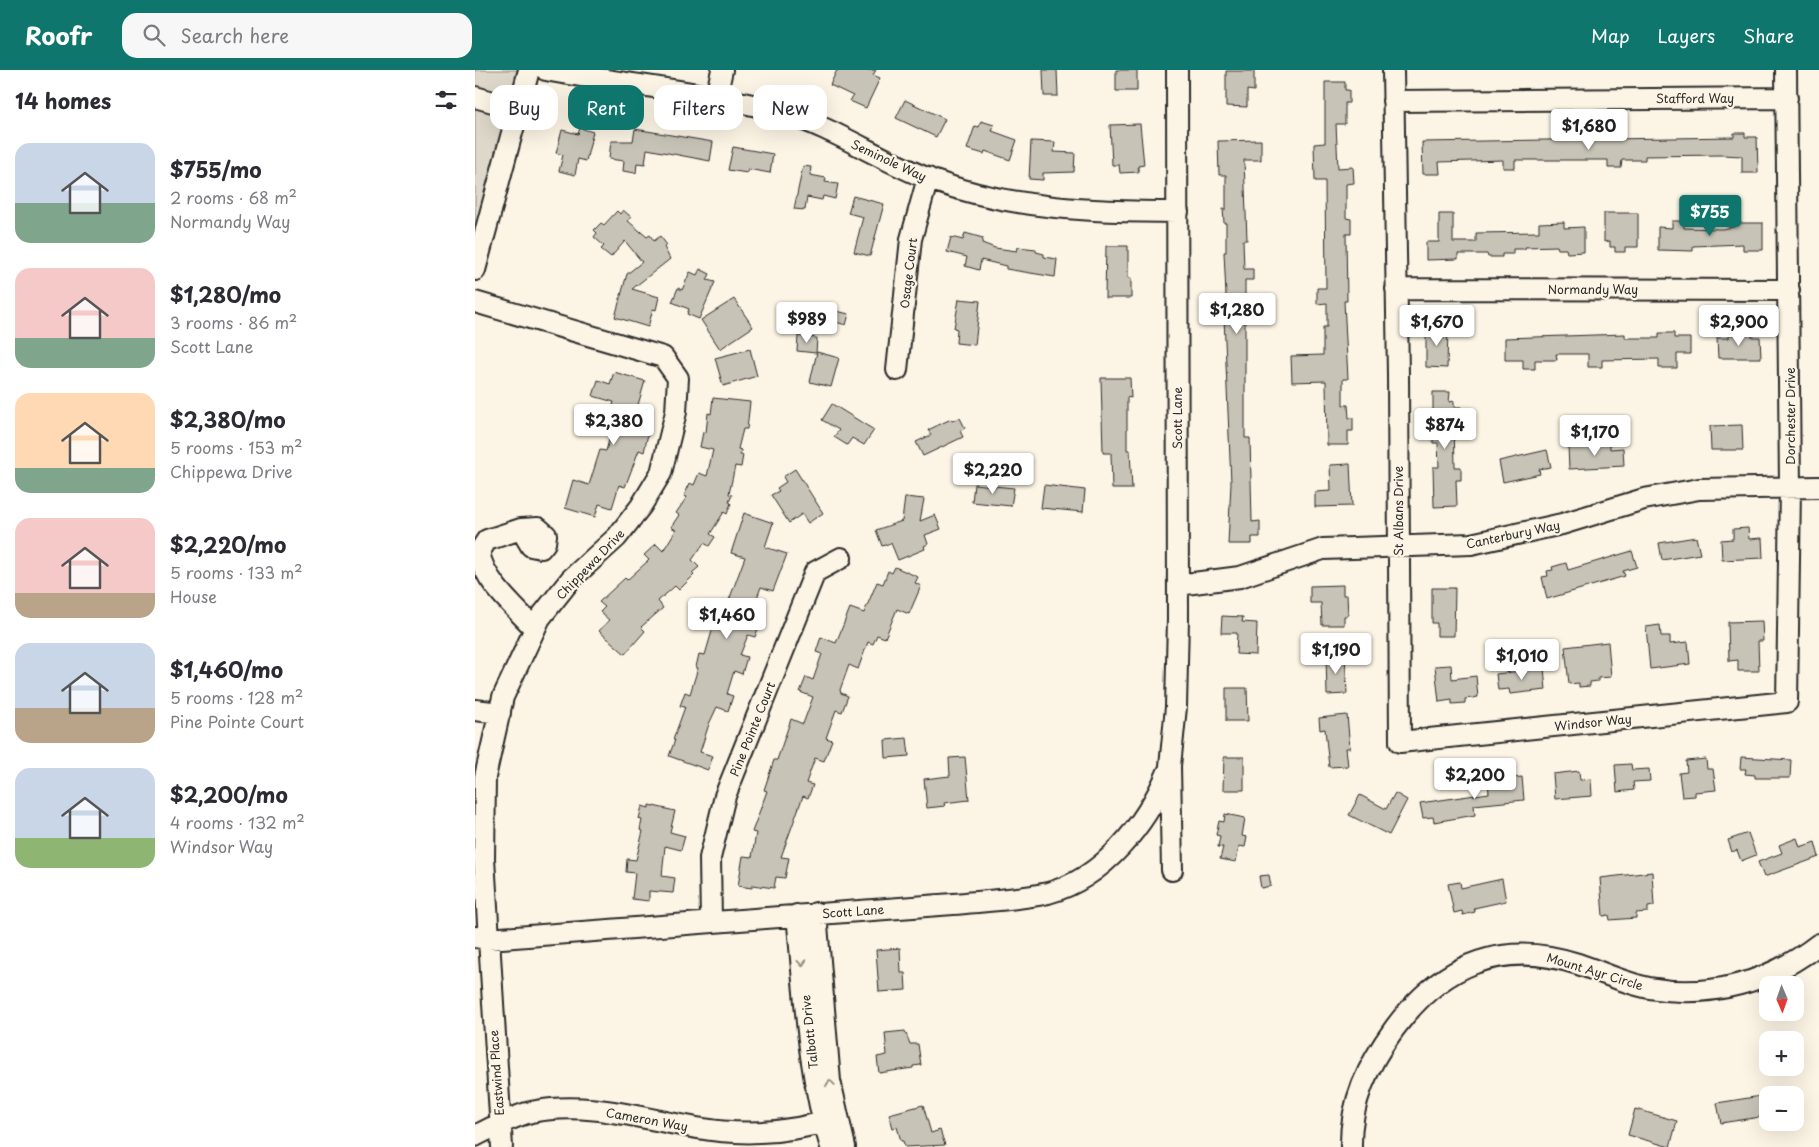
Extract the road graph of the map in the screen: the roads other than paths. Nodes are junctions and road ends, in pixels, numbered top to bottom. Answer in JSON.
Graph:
{"nodes":[{"id":1,"x":529,"y":70,"type":"edge"},
{"id":2,"x":546,"y":70,"type":"edge"},
{"id":3,"x":722,"y":70,"type":"edge"},
{"id":4,"x":1177,"y":70,"type":"edge"},
{"id":5,"x":1393,"y":70,"type":"edge"},
{"id":6,"x":1786,"y":70,"type":"edge"},
{"id":7,"x":525,"y":85,"type":"edge"},
{"id":8,"x":719,"y":85,"type":"edge"},
{"id":9,"x":654,"y":87,"type":"edge"},
{"id":10,"x":475,"y":97,"type":"edge"},
{"id":11,"x":1787,"y":98,"type":"junction"},
{"id":12,"x":490,"y":101,"type":"edge"},
{"id":13,"x":1393,"y":101,"type":"junction"},
{"id":14,"x":743,"y":104,"type":"edge"},
{"id":15,"x":512,"y":130,"type":"edge"},
{"id":16,"x":928,"y":178,"type":"junction"},
{"id":17,"x":1179,"y":212,"type":"junction"},
{"id":18,"x":475,"y":270,"type":"edge"},
{"id":19,"x":1396,"y":289,"type":"junction"},
{"id":20,"x":1789,"y":290,"type":"junction"},
{"id":21,"x":475,"y":302,"type":"edge"},
{"id":22,"x":897,"y":370,"type":"dead end"},
{"id":23,"x":1790,"y":487,"type":"junction"},
{"id":24,"x":1819,"y":487,"type":"edge"},
{"id":25,"x":521,"y":530,"type":"dead end"},
{"id":26,"x":1398,"y":546,"type":"junction"},
{"id":27,"x":841,"y":558,"type":"dead end"},
{"id":28,"x":1178,"y":585,"type":"junction"},
{"id":29,"x":535,"y":628,"type":"junction"},
{"id":30,"x":1787,"y":702,"type":"joint"},
{"id":31,"x":475,"y":710,"type":"edge"},
{"id":32,"x":500,"y":713,"type":"junction"},
{"id":33,"x":1400,"y":742,"type":"joint"},
{"id":34,"x":1170,"y":766,"type":"junction"},
{"id":35,"x":480,"y":868,"type":"edge"},
{"id":36,"x":1172,"y":870,"type":"dead end"},
{"id":37,"x":807,"y":914,"type":"junction"},
{"id":38,"x":711,"y":921,"type":"junction"},
{"id":39,"x":481,"y":938,"type":"edge"},
{"id":40,"x":1819,"y":944,"type":"edge"},
{"id":41,"x":830,"y":1121,"type":"junction"},
{"id":42,"x":499,"y":1124,"type":"junction"},
{"id":43,"x":475,"y":1136,"type":"edge"},
{"id":44,"x":502,"y":1147,"type":"edge"},
{"id":45,"x":831,"y":1147,"type":"edge"},
{"id":46,"x":845,"y":1147,"type":"edge"},
{"id":47,"x":1351,"y":1147,"type":"edge"}],
"edges":[{"from":1,"to":7,"type":"street"},
{"from":2,"to":9,"type":"street","name":"Seminole Way"},
{"from":3,"to":8,"type":"street"},
{"from":4,"to":17,"type":"street","name":"Scott Lane"},
{"from":5,"to":13,"type":"street","name":"St Albans Drive"},
{"from":6,"to":11,"type":"street","name":"Dorchester Drive"},
{"from":10,"to":12,"type":"street"},
{"from":11,"to":13,"type":"street","name":"Stafford Way"},
{"from":11,"to":20,"type":"street","name":"Dorchester Drive"},
{"from":13,"to":19,"type":"street","name":"St Albans Drive"},
{"from":14,"to":16,"type":"street","name":"Seminole Way"},
{"from":15,"to":18,"type":"street"},
{"from":16,"to":17,"type":"street","name":"Seminole Way"},
{"from":16,"to":22,"type":"street","name":"Osage Court"},
{"from":17,"to":28,"type":"street","name":"Scott Lane"},
{"from":19,"to":20,"type":"street","name":"Normandy Way"},
{"from":19,"to":26,"type":"street","name":"St Albans Drive"},
{"from":20,"to":23,"type":"street","name":"Dorchester Drive"},
{"from":21,"to":29,"type":"street","name":"Chippewa Drive"},
{"from":23,"to":24,"type":"street","name":"Canterbury Way"},
{"from":23,"to":26,"type":"street","name":"Canterbury Way"},
{"from":23,"to":30,"type":"street","name":"Dorchester Drive"},
{"from":25,"to":29,"type":"street"},
{"from":26,"to":28,"type":"street","name":"Canterbury Way"},
{"from":26,"to":33,"type":"street","name":"St Albans Drive"},
{"from":27,"to":38,"type":"street","name":"Pine Pointe Court"},
{"from":28,"to":34,"type":"street","name":"Scott Lane"},
{"from":29,"to":32,"type":"street","name":"Chippewa Drive"},
{"from":30,"to":33,"type":"street","name":"Windsor Way"},
{"from":31,"to":32,"type":"street"},
{"from":32,"to":35,"type":"street","name":"Chippewa Drive"},
{"from":34,"to":36,"type":"street","name":"Scott Lane"},
{"from":34,"to":37,"type":"street","name":"Scott Lane"},
{"from":35,"to":39,"type":"street","name":"Chippewa Drive"},
{"from":37,"to":38,"type":"street","name":"Scott Lane"},
{"from":37,"to":41,"type":"street"},
{"from":38,"to":39,"type":"street","name":"Scott Lane"},
{"from":39,"to":42,"type":"street","name":"Eastwind Place"},
{"from":40,"to":47,"type":"street","name":"Mount Ayr Circle"},
{"from":41,"to":42,"type":"street","name":"Cameron Way"},
{"from":41,"to":45,"type":"street"},
{"from":41,"to":46,"type":"street"},
{"from":42,"to":43,"type":"street","name":"Cameron Way"},
{"from":42,"to":44,"type":"street","name":"Eastwind Place"}]}
